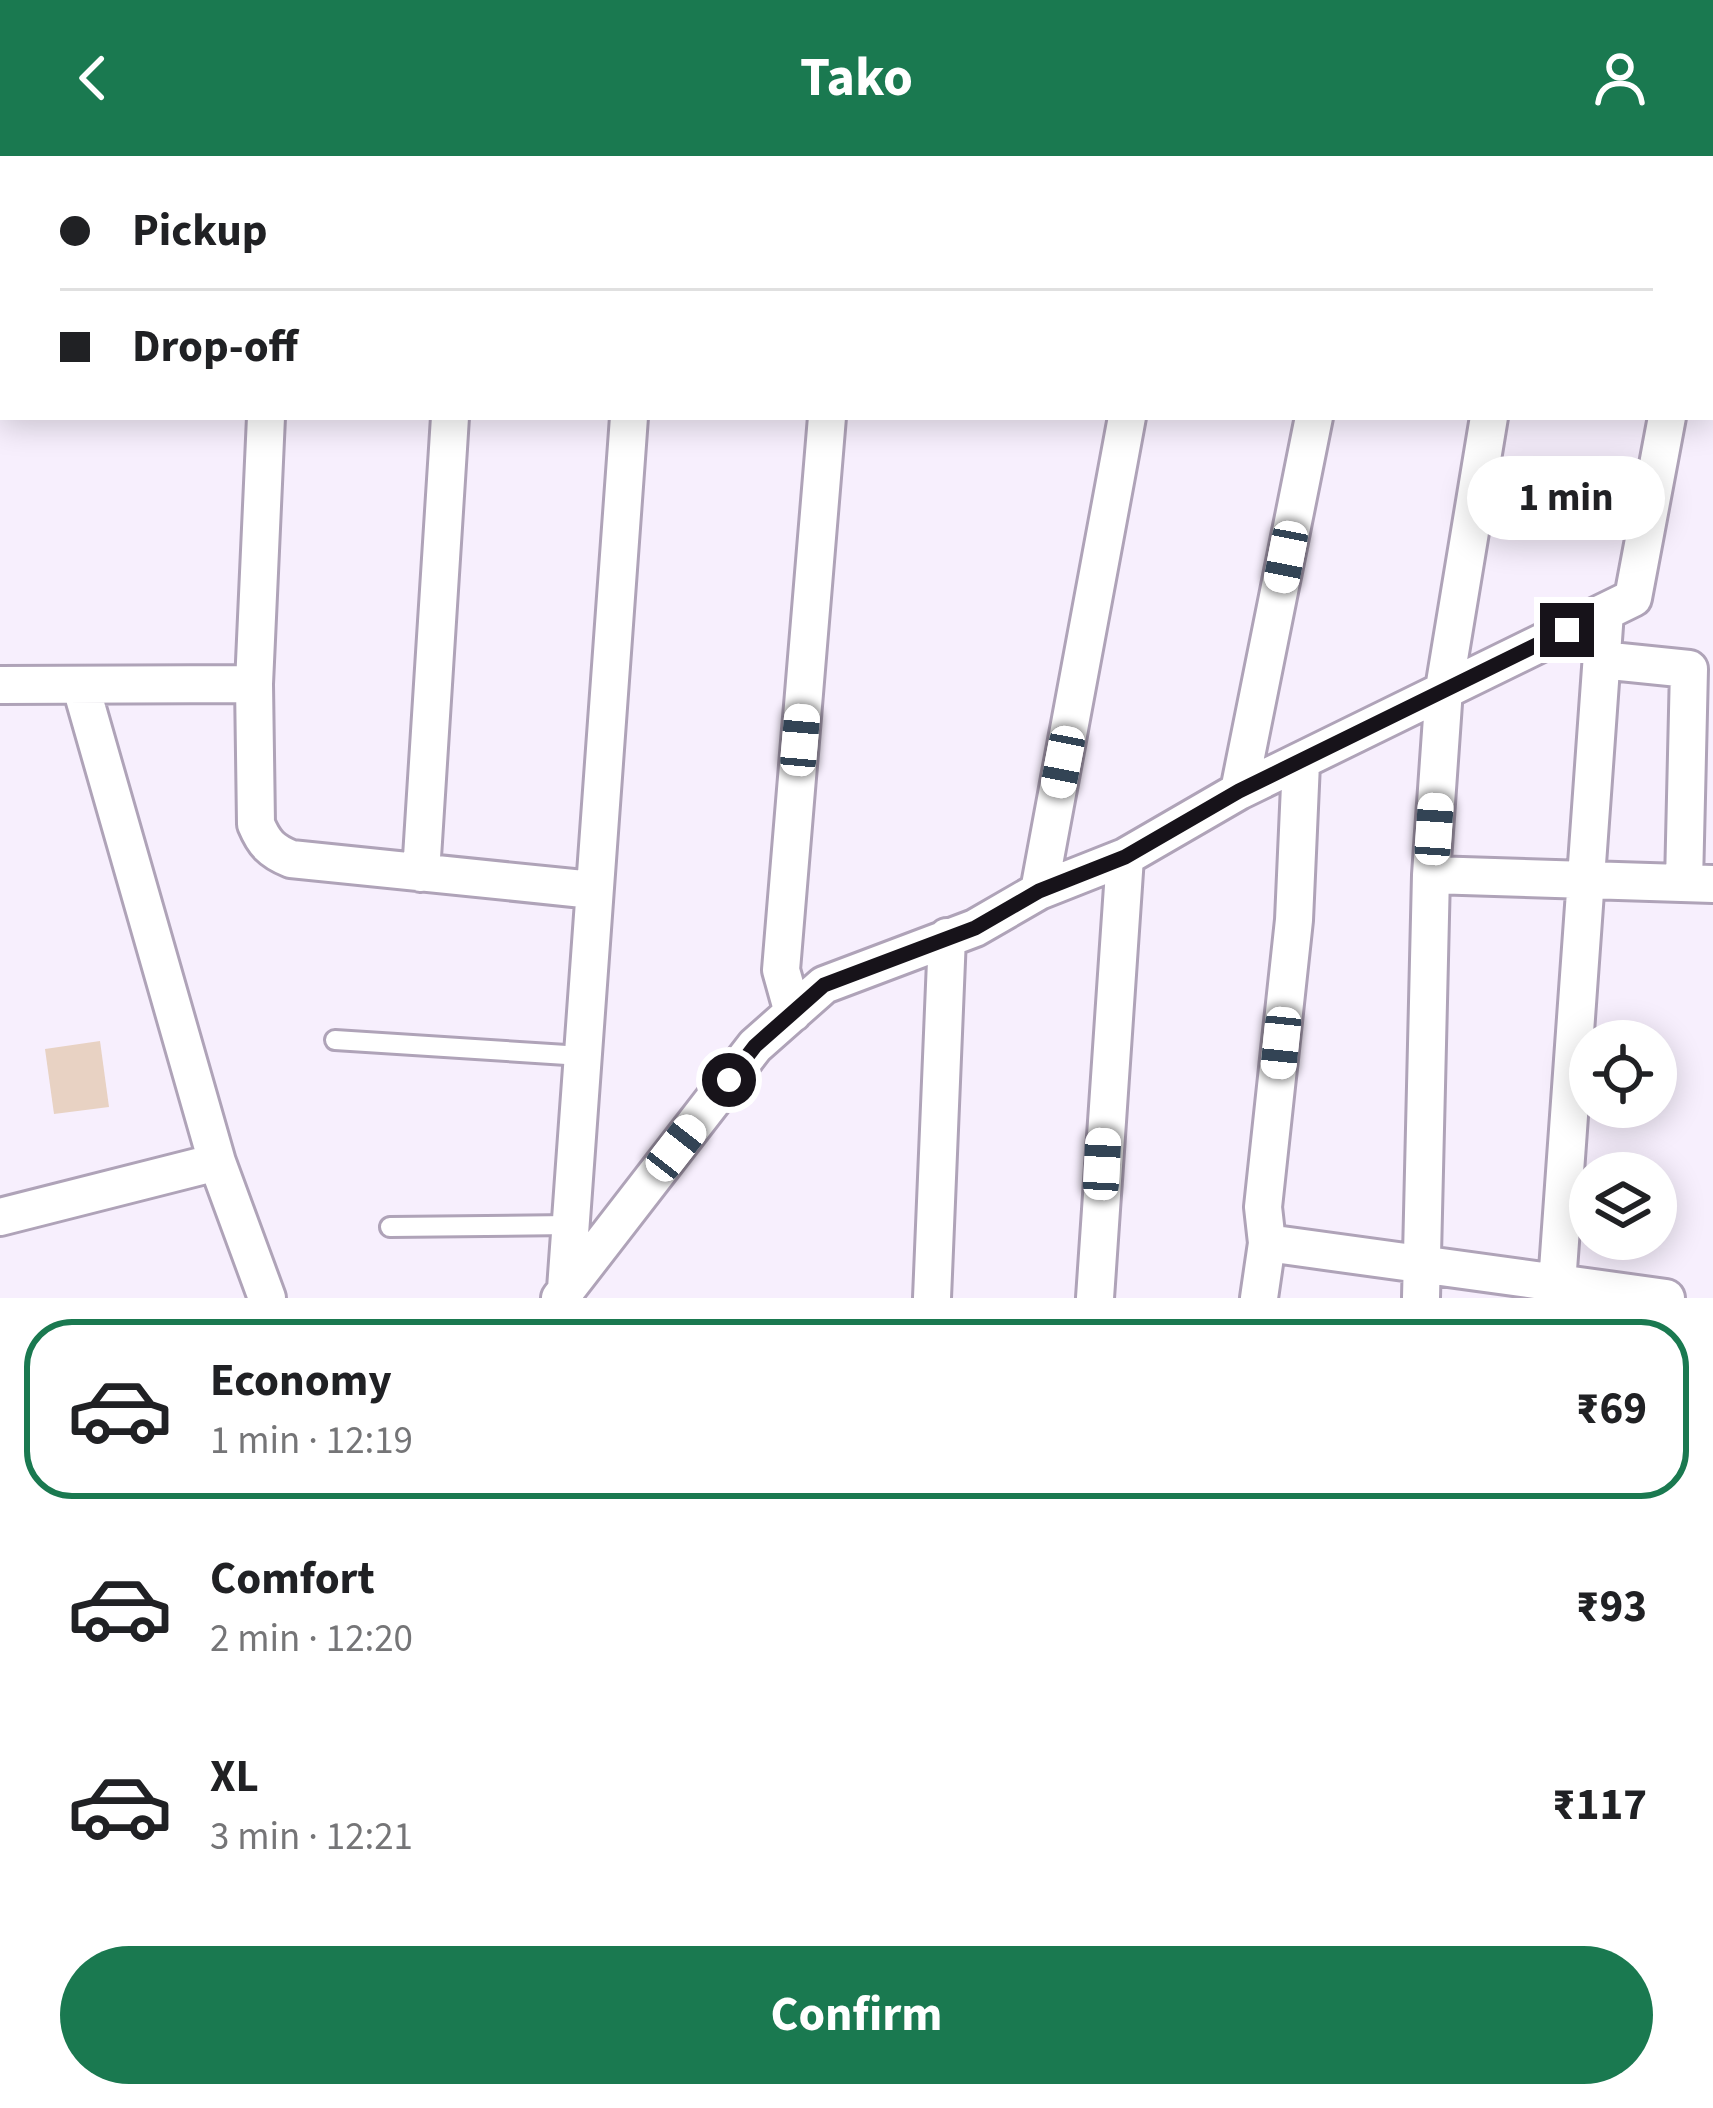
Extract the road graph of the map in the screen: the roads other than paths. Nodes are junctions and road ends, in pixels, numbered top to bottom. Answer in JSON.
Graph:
{"nodes":[{"id":1,"x":266,"y":420,"type":"edge"},
{"id":2,"x":450,"y":420,"type":"edge"},
{"id":3,"x":629,"y":420,"type":"edge"},
{"id":4,"x":827,"y":420,"type":"edge"},
{"id":5,"x":1126,"y":420,"type":"edge"},
{"id":6,"x":1313,"y":420,"type":"edge"},
{"id":7,"x":1489,"y":420,"type":"edge"},
{"id":8,"x":1666,"y":420,"type":"edge"},
{"id":9,"x":1605,"y":612,"type":"junction"},
{"id":10,"x":1601,"y":660,"type":"junction"},
{"id":11,"x":254,"y":683,"type":"junction"},
{"id":12,"x":0,"y":685,"type":"edge"},
{"id":13,"x":82,"y":687,"type":"junction"},
{"id":14,"x":1444,"y":689,"type":"junction"},
{"id":15,"x":1300,"y":763,"type":"junction"},
{"id":16,"x":1239,"y":791,"type":"junction"},
{"id":17,"x":1125,"y":857,"type":"junction"},
{"id":18,"x":421,"y":873,"type":"junction"},
{"id":19,"x":1431,"y":875,"type":"junction"},
{"id":20,"x":1586,"y":882,"type":"junction"},
{"id":21,"x":1699,"y":884,"type":"edge"},
{"id":22,"x":593,"y":890,"type":"junction"},
{"id":23,"x":1039,"y":891,"type":"junction"},
{"id":24,"x":947,"y":937,"type":"junction"},
{"id":25,"x":793,"y":1013,"type":"junction"},
{"id":26,"x":335,"y":1040,"type":"dead end"},
{"id":27,"x":581,"y":1056,"type":"junction"},
{"id":28,"x":218,"y":1162,"type":"junction"},
{"id":29,"x":0,"y":1217,"type":"edge"},
{"id":30,"x":570,"y":1225,"type":"junction"},
{"id":31,"x":390,"y":1227,"type":"dead end"},
{"id":32,"x":1267,"y":1244,"type":"junction"},
{"id":33,"x":1422,"y":1281,"type":"edge"},
{"id":34,"x":1557,"y":1291,"type":"edge"},
{"id":35,"x":563,"y":1294,"type":"edge"},
{"id":36,"x":267,"y":1298,"type":"edge"},
{"id":37,"x":932,"y":1298,"type":"edge"},
{"id":38,"x":1095,"y":1298,"type":"edge"},
{"id":39,"x":1259,"y":1298,"type":"edge"},
{"id":40,"x":1666,"y":1298,"type":"edge"}],
"edges":[{"from":1,"to":11,"type":"street"},
{"from":2,"to":18,"type":"street"},
{"from":3,"to":22,"type":"street"},
{"from":4,"to":25,"type":"street"},
{"from":5,"to":23,"type":"street"},
{"from":6,"to":16,"type":"street"},
{"from":7,"to":14,"type":"street"},
{"from":8,"to":9,"type":"street"},
{"from":9,"to":10,"type":"street"},
{"from":9,"to":14,"type":"street"},
{"from":10,"to":20,"type":"street"},
{"from":10,"to":21,"type":"street"},
{"from":11,"to":13,"type":"street"},
{"from":11,"to":18,"type":"street"},
{"from":12,"to":13,"type":"street"},
{"from":13,"to":28,"type":"street"},
{"from":14,"to":15,"type":"street"},
{"from":14,"to":19,"type":"street"},
{"from":15,"to":16,"type":"street"},
{"from":15,"to":32,"type":"street"},
{"from":16,"to":17,"type":"street"},
{"from":17,"to":23,"type":"street"},
{"from":17,"to":38,"type":"street"},
{"from":18,"to":22,"type":"street"},
{"from":19,"to":20,"type":"street"},
{"from":19,"to":33,"type":"street"},
{"from":20,"to":21,"type":"street"},
{"from":20,"to":34,"type":"street"},
{"from":22,"to":27,"type":"street"},
{"from":23,"to":24,"type":"street"},
{"from":24,"to":25,"type":"street"},
{"from":24,"to":37,"type":"street"},
{"from":25,"to":35,"type":"street"},
{"from":26,"to":27,"type":"lane"},
{"from":27,"to":30,"type":"street"},
{"from":28,"to":29,"type":"street"},
{"from":28,"to":36,"type":"street"},
{"from":30,"to":31,"type":"lane"},
{"from":30,"to":35,"type":"street"},
{"from":32,"to":33,"type":"street"},
{"from":32,"to":39,"type":"street"},
{"from":33,"to":34,"type":"street"},
{"from":34,"to":40,"type":"street"}]}
